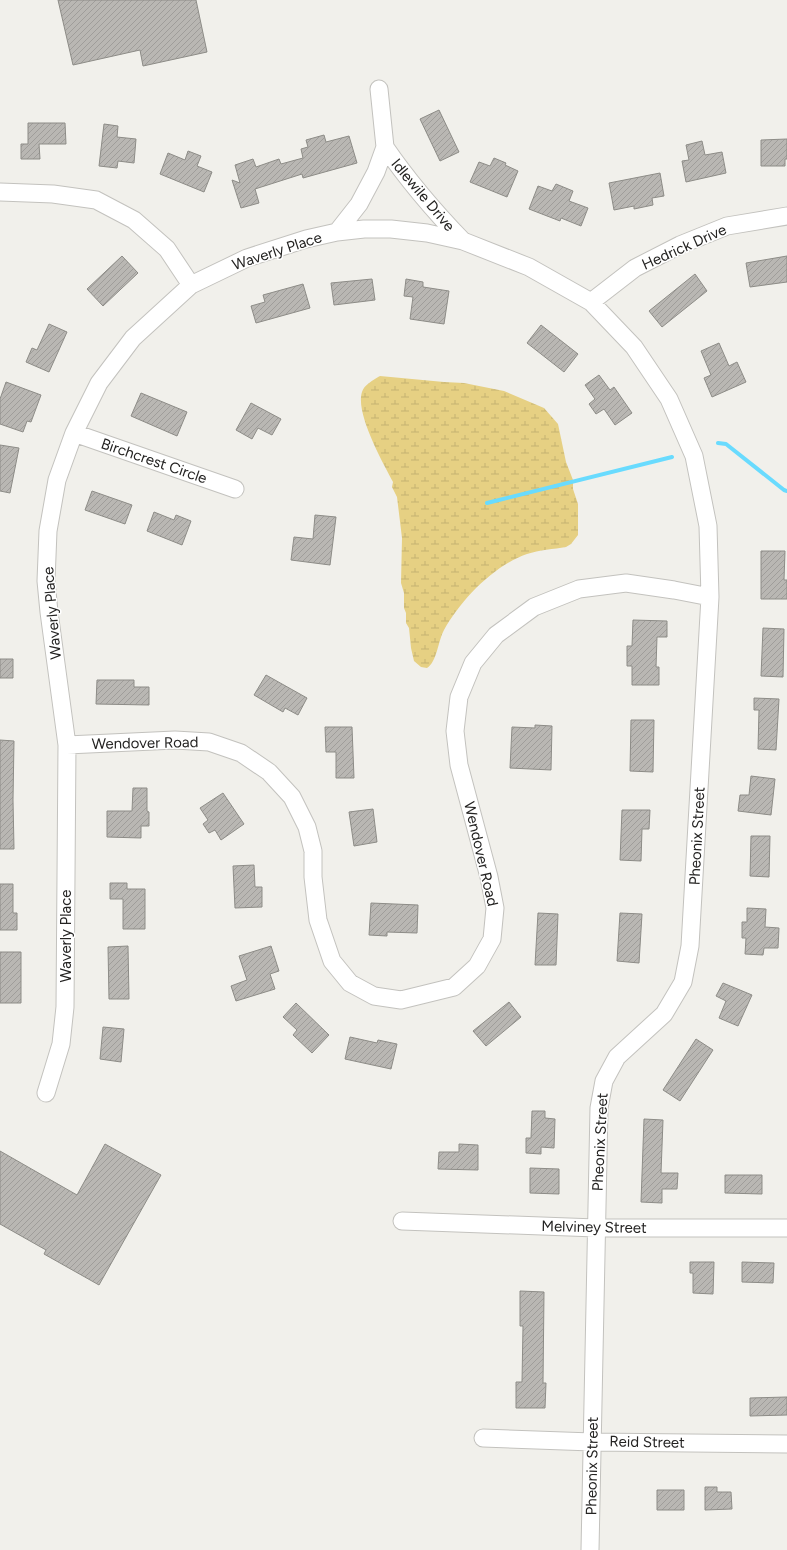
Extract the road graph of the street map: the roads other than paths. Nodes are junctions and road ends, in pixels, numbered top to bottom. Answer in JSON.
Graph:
{"nodes":[{"id":1,"x":379,"y":89,"type":"dead end"},
{"id":2,"x":385,"y":148,"type":"junction"},
{"id":3,"x":0,"y":192,"type":"edge"},
{"id":4,"x":787,"y":216,"type":"edge"},
{"id":5,"x":337,"y":232,"type":"junction"},
{"id":6,"x":463,"y":241,"type":"junction"},
{"id":7,"x":191,"y":285,"type":"junction"},
{"id":8,"x":591,"y":302,"type":"junction"},
{"id":9,"x":74,"y":432,"type":"junction"},
{"id":10,"x":235,"y":489,"type":"dead end"},
{"id":11,"x":710,"y":597,"type":"junction"},
{"id":12,"x":67,"y":744,"type":"junction"},
{"id":13,"x":46,"y":1093,"type":"dead end"},
{"id":14,"x":402,"y":1221,"type":"dead end"},
{"id":15,"x":596,"y":1228,"type":"junction"},
{"id":16,"x":787,"y":1228,"type":"edge"},
{"id":17,"x":483,"y":1438,"type":"dead end"},
{"id":18,"x":592,"y":1442,"type":"junction"},
{"id":19,"x":787,"y":1444,"type":"edge"},
{"id":20,"x":590,"y":1550,"type":"edge"}],
"edges":[{"from":1,"to":2,"type":"street","name":"Idlewile Drive"},
{"from":2,"to":5,"type":"street","name":"Idlewile Drive"},
{"from":2,"to":6,"type":"street","name":"Idlewile Drive"},
{"from":3,"to":7,"type":"street"},
{"from":4,"to":8,"type":"street","name":"Hedrick Drive"},
{"from":5,"to":6,"type":"street","name":"Waverly Place"},
{"from":5,"to":7,"type":"street","name":"Waverly Place"},
{"from":6,"to":8,"type":"street","name":"Waverly Place"},
{"from":7,"to":9,"type":"street","name":"Waverly Place"},
{"from":8,"to":11,"type":"street","name":"Pheonix Street"},
{"from":9,"to":10,"type":"street","name":"Birchcrest Circle"},
{"from":9,"to":12,"type":"street","name":"Waverly Place"},
{"from":11,"to":12,"type":"street","name":"Wendover Road"},
{"from":11,"to":15,"type":"street","name":"Pheonix Street"},
{"from":12,"to":13,"type":"street","name":"Waverly Place"},
{"from":14,"to":15,"type":"street","name":"Melviney Street"},
{"from":15,"to":16,"type":"street","name":"Melviney Street"},
{"from":15,"to":18,"type":"street","name":"Pheonix Street"},
{"from":17,"to":18,"type":"street","name":"Reid Street"},
{"from":18,"to":19,"type":"street","name":"Reid Street"},
{"from":18,"to":20,"type":"street","name":"Pheonix Street"}]}
